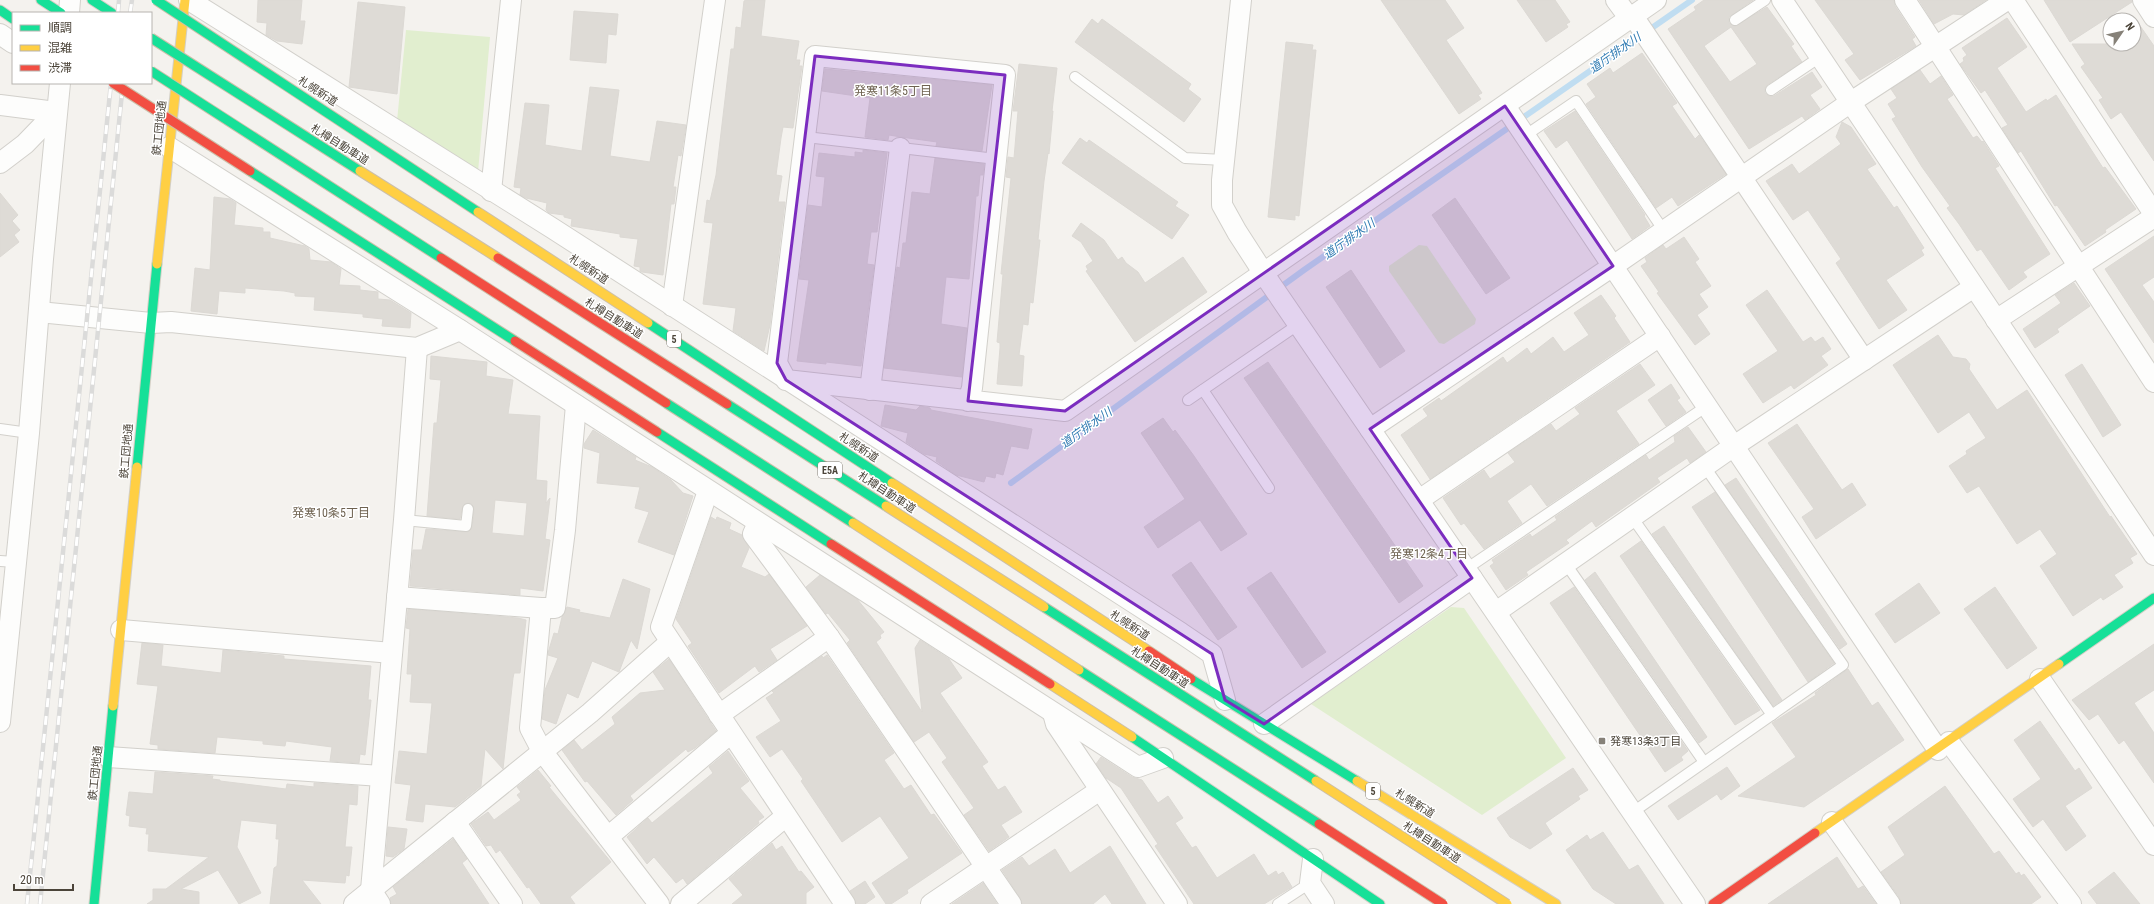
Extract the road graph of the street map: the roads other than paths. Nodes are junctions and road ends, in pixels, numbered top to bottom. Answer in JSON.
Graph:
{"nodes":[{"id":1,"x":41,"y":0,"type":"edge"},
{"id":2,"x":70,"y":0,"type":"edge"},
{"id":3,"x":92,"y":0,"type":"edge"},
{"id":4,"x":156,"y":0,"type":"edge"},
{"id":5,"x":185,"y":0,"type":"edge"},
{"id":6,"x":188,"y":0,"type":"edge"},
{"id":7,"x":510,"y":0,"type":"edge"},
{"id":8,"x":715,"y":0,"type":"edge"},
{"id":9,"x":1241,"y":0,"type":"edge"},
{"id":10,"x":1616,"y":0,"type":"edge"},
{"id":11,"x":1656,"y":0,"type":"edge"},
{"id":12,"x":1765,"y":0,"type":"edge"},
{"id":13,"x":1782,"y":0,"type":"edge"},
{"id":14,"x":1905,"y":0,"type":"edge"},
{"id":15,"x":2143,"y":0,"type":"edge"},
{"id":16,"x":2018,"y":2,"type":"edge"},
{"id":17,"x":0,"y":10,"type":"edge"},
{"id":18,"x":59,"y":12,"type":"edge"},
{"id":19,"x":69,"y":12,"type":"edge"},
{"id":20,"x":110,"y":12,"type":"edge"},
{"id":21,"x":12,"y":17,"type":"edge"},
{"id":22,"x":2154,"y":17,"type":"edge"},
{"id":23,"x":1735,"y":20,"type":"dead end"},
{"id":24,"x":1637,"y":24,"type":"junction"},
{"id":25,"x":0,"y":34,"type":"edge"},
{"id":26,"x":152,"y":39,"type":"edge"},
{"id":27,"x":12,"y":42,"type":"edge"},
{"id":28,"x":1936,"y":47,"type":"junction"},
{"id":29,"x":1820,"y":57,"type":"junction"},
{"id":30,"x":152,"y":72,"type":"edge"},
{"id":31,"x":1074,"y":78,"type":"dead end"},
{"id":32,"x":60,"y":84,"type":"edge"},
{"id":33,"x":115,"y":84,"type":"edge"},
{"id":34,"x":1771,"y":90,"type":"dead end"},
{"id":35,"x":1851,"y":102,"type":"junction"},
{"id":36,"x":0,"y":105,"type":"edge"},
{"id":37,"x":56,"y":112,"type":"junction"},
{"id":38,"x":1516,"y":121,"type":"junction"},
{"id":39,"x":806,"y":137,"type":"junction"},
{"id":40,"x":169,"y":147,"type":"junction"},
{"id":41,"x":900,"y":148,"type":"junction"},
{"id":42,"x":996,"y":159,"type":"junction"},
{"id":43,"x":1224,"y":160,"type":"junction"},
{"id":44,"x":0,"y":163,"type":"edge"},
{"id":45,"x":1741,"y":178,"type":"junction"},
{"id":46,"x":491,"y":190,"type":"junction"},
{"id":47,"x":2154,"y":214,"type":"edge"},
{"id":48,"x":2154,"y":217,"type":"edge"},
{"id":49,"x":1664,"y":231,"type":"junction"},
{"id":50,"x":2078,"y":265,"type":"junction"},
{"id":51,"x":1613,"y":266,"type":"junction"},
{"id":52,"x":1266,"y":277,"type":"junction"},
{"id":53,"x":1974,"y":287,"type":"junction"},
{"id":54,"x":672,"y":306,"type":"junction"},
{"id":55,"x":39,"y":312,"type":"junction"},
{"id":56,"x":1996,"y":320,"type":"junction"},
{"id":57,"x":151,"y":323,"type":"junction"},
{"id":58,"x":1299,"y":324,"type":"junction"},
{"id":59,"x":460,"y":330,"type":"junction"},
{"id":60,"x":1660,"y":336,"type":"junction"},
{"id":61,"x":417,"y":348,"type":"junction"},
{"id":62,"x":1864,"y":360,"type":"junction"},
{"id":63,"x":786,"y":380,"type":"junction"},
{"id":64,"x":2154,"y":382,"type":"edge"},
{"id":65,"x":850,"y":387,"type":"junction"},
{"id":66,"x":870,"y":390,"type":"junction"},
{"id":67,"x":1203,"y":390,"type":"junction"},
{"id":68,"x":1188,"y":400,"type":"dead end"},
{"id":69,"x":968,"y":401,"type":"junction"},
{"id":70,"x":576,"y":405,"type":"junction"},
{"id":71,"x":1707,"y":406,"type":"junction"},
{"id":72,"x":843,"y":417,"type":"junction"},
{"id":73,"x":0,"y":429,"type":"edge"},
{"id":74,"x":1370,"y":429,"type":"junction"},
{"id":75,"x":29,"y":432,"type":"junction"},
{"id":76,"x":1734,"y":446,"type":"junction"},
{"id":77,"x":1705,"y":467,"type":"junction"},
{"id":78,"x":1269,"y":488,"type":"dead end"},
{"id":79,"x":708,"y":491,"type":"junction"},
{"id":80,"x":1419,"y":500,"type":"junction"},
{"id":81,"x":468,"y":509,"type":"dead end"},
{"id":82,"x":1632,"y":517,"type":"junction"},
{"id":83,"x":404,"y":520,"type":"junction"},
{"id":84,"x":758,"y":523,"type":"junction"},
{"id":85,"x":2154,"y":555,"type":"edge"},
{"id":86,"x":8,"y":562,"type":"edge"},
{"id":87,"x":1566,"y":564,"type":"junction"},
{"id":88,"x":1469,"y":574,"type":"junction"},
{"id":89,"x":397,"y":597,"type":"junction"},
{"id":90,"x":2152,"y":604,"type":"edge"},
{"id":91,"x":540,"y":608,"type":"junction"},
{"id":92,"x":1496,"y":612,"type":"junction"},
{"id":93,"x":121,"y":630,"type":"junction"},
{"id":94,"x":829,"y":637,"type":"junction"},
{"id":95,"x":670,"y":642,"type":"junction"},
{"id":96,"x":392,"y":653,"type":"junction"},
{"id":97,"x":2040,"y":679,"type":"junction"},
{"id":98,"x":2,"y":693,"type":"edge"},
{"id":99,"x":1225,"y":700,"type":"junction"},
{"id":100,"x":1053,"y":712,"type":"junction"},
{"id":101,"x":719,"y":715,"type":"junction"},
{"id":102,"x":1772,"y":715,"type":"junction"},
{"id":103,"x":0,"y":722,"type":"edge"},
{"id":104,"x":1264,"y":724,"type":"junction"},
{"id":105,"x":731,"y":733,"type":"junction"},
{"id":106,"x":1943,"y":746,"type":"junction"},
{"id":107,"x":542,"y":751,"type":"junction"},
{"id":108,"x":108,"y":757,"type":"junction"},
{"id":109,"x":1163,"y":758,"type":"junction"},
{"id":110,"x":1704,"y":762,"type":"junction"},
{"id":111,"x":381,"y":776,"type":"junction"},
{"id":112,"x":1100,"y":790,"type":"junction"},
{"id":113,"x":1633,"y":812,"type":"junction"},
{"id":114,"x":786,"y":816,"type":"junction"},
{"id":115,"x":455,"y":822,"type":"junction"},
{"id":116,"x":1832,"y":822,"type":"junction"},
{"id":117,"x":608,"y":837,"type":"junction"},
{"id":118,"x":2154,"y":845,"type":"edge"},
{"id":119,"x":1313,"y":859,"type":"junction"},
{"id":120,"x":986,"y":867,"type":"junction"},
{"id":121,"x":1310,"y":882,"type":"junction"},
{"id":122,"x":376,"y":897,"type":"edge"},
{"id":123,"x":94,"y":904,"type":"edge"},
{"id":124,"x":354,"y":904,"type":"edge"},
{"id":125,"x":512,"y":904,"type":"edge"},
{"id":126,"x":659,"y":904,"type":"edge"},
{"id":127,"x":681,"y":904,"type":"edge"},
{"id":128,"x":845,"y":904,"type":"edge"},
{"id":129,"x":931,"y":904,"type":"edge"},
{"id":130,"x":1011,"y":904,"type":"edge"},
{"id":131,"x":1177,"y":904,"type":"edge"},
{"id":132,"x":1278,"y":904,"type":"edge"},
{"id":133,"x":1324,"y":904,"type":"edge"},
{"id":134,"x":1380,"y":904,"type":"edge"},
{"id":135,"x":1443,"y":904,"type":"edge"},
{"id":136,"x":1507,"y":904,"type":"edge"},
{"id":137,"x":1556,"y":904,"type":"edge"},
{"id":138,"x":1695,"y":904,"type":"edge"},
{"id":139,"x":1713,"y":904,"type":"edge"},
{"id":140,"x":1890,"y":904,"type":"edge"},
{"id":141,"x":2071,"y":904,"type":"edge"}],
"edges":[{"from":1,"to":18,"type":"main road"},
{"from":2,"to":19,"type":"street"},
{"from":3,"to":20,"type":"main road"},
{"from":4,"to":99,"type":"main road","name":"札幌新道","number":"5","bridge":true},
{"from":5,"to":40,"type":"main road","name":"鉄工団地通"},
{"from":6,"to":46,"type":"street"},
{"from":7,"to":46,"type":"street"},
{"from":8,"to":54,"type":"street"},
{"from":9,"to":43,"type":"street"},
{"from":10,"to":24,"type":"street"},
{"from":11,"to":24,"type":"street"},
{"from":12,"to":23,"type":"lane"},
{"from":13,"to":29,"type":"street"},
{"from":14,"to":28,"type":"street"},
{"from":15,"to":22,"type":"street"},
{"from":16,"to":28,"type":"street"},
{"from":16,"to":47,"type":"street"},
{"from":17,"to":21,"type":"main road"},
{"from":24,"to":38,"type":"street"},
{"from":24,"to":45,"type":"street"},
{"from":25,"to":27,"type":"street"},
{"from":26,"to":136,"type":"main road","name":"札樽自動車道","number":"E5A","bridge":true},
{"from":28,"to":35,"type":"street"},
{"from":28,"to":50,"type":"street"},
{"from":29,"to":34,"type":"lane"},
{"from":29,"to":35,"type":"street"},
{"from":30,"to":135,"type":"main road","bridge":true},
{"from":31,"to":43,"type":"lane"},
{"from":32,"to":37,"type":"street"},
{"from":33,"to":109,"type":"main road","bridge":true},
{"from":35,"to":45,"type":"street"},
{"from":35,"to":53,"type":"street"},
{"from":36,"to":37,"type":"street"},
{"from":37,"to":44,"type":"street"},
{"from":37,"to":55,"type":"street"},
{"from":38,"to":49,"type":"lane"},
{"from":38,"to":51,"type":"street"},
{"from":38,"to":52,"type":"street"},
{"from":39,"to":41,"type":"lane"},
{"from":39,"to":42,"type":"street"},
{"from":39,"to":63,"type":"street"},
{"from":40,"to":57,"type":"main road","name":"鉄工団地通"},
{"from":40,"to":59,"type":"street"},
{"from":41,"to":42,"type":"lane"},
{"from":41,"to":66,"type":"street"},
{"from":42,"to":69,"type":"street"},
{"from":43,"to":52,"type":"street"},
{"from":45,"to":49,"type":"street"},
{"from":45,"to":62,"type":"street"},
{"from":46,"to":54,"type":"street"},
{"from":48,"to":50,"type":"street"},
{"from":49,"to":51,"type":"street"},
{"from":50,"to":56,"type":"street"},
{"from":50,"to":64,"type":"street"},
{"from":51,"to":60,"type":"street"},
{"from":51,"to":74,"type":"street"},
{"from":52,"to":58,"type":"street"},
{"from":52,"to":69,"type":"street"},
{"from":53,"to":56,"type":"street"},
{"from":53,"to":62,"type":"street"},
{"from":54,"to":63,"type":"street"},
{"from":55,"to":57,"type":"street"},
{"from":55,"to":75,"type":"street"},
{"from":56,"to":85,"type":"street"},
{"from":57,"to":61,"type":"street"},
{"from":57,"to":93,"type":"main road","name":"鉄工団地通"},
{"from":58,"to":67,"type":"lane"},
{"from":58,"to":74,"type":"street"},
{"from":59,"to":61,"type":"street"},
{"from":59,"to":70,"type":"street"},
{"from":60,"to":71,"type":"street"},
{"from":60,"to":80,"type":"street"},
{"from":61,"to":83,"type":"street"},
{"from":62,"to":76,"type":"street"},
{"from":63,"to":65,"type":"street"},
{"from":63,"to":72,"type":"street"},
{"from":65,"to":66,"type":"street"},
{"from":65,"to":72,"type":"street"},
{"from":66,"to":69,"type":"street"},
{"from":67,"to":68,"type":"lane"},
{"from":67,"to":78,"type":"lane"},
{"from":70,"to":79,"type":"street"},
{"from":70,"to":91,"type":"street"},
{"from":71,"to":76,"type":"street"},
{"from":71,"to":88,"type":"lane"},
{"from":72,"to":99,"type":"street"},
{"from":73,"to":75,"type":"lane"},
{"from":74,"to":80,"type":"street"},
{"from":75,"to":86,"type":"street"},
{"from":76,"to":77,"type":"street"},
{"from":76,"to":106,"type":"street"},
{"from":77,"to":82,"type":"street"},
{"from":77,"to":102,"type":"lane"},
{"from":79,"to":84,"type":"street"},
{"from":79,"to":95,"type":"street"},
{"from":80,"to":88,"type":"street"},
{"from":81,"to":83,"type":"lane"},
{"from":82,"to":87,"type":"street"},
{"from":82,"to":102,"type":"lane"},
{"from":83,"to":89,"type":"street"},
{"from":84,"to":94,"type":"street"},
{"from":84,"to":100,"type":"street"},
{"from":86,"to":98,"type":"street"},
{"from":87,"to":92,"type":"street"},
{"from":87,"to":110,"type":"lane"},
{"from":88,"to":92,"type":"street"},
{"from":88,"to":104,"type":"street"},
{"from":89,"to":91,"type":"street"},
{"from":89,"to":96,"type":"street"},
{"from":90,"to":97,"type":"main road"},
{"from":91,"to":107,"type":"street"},
{"from":92,"to":113,"type":"street"},
{"from":93,"to":96,"type":"street"},
{"from":93,"to":108,"type":"main road","name":"鉄工団地通"},
{"from":94,"to":101,"type":"street"},
{"from":94,"to":120,"type":"street"},
{"from":95,"to":101,"type":"street"},
{"from":95,"to":107,"type":"street"},
{"from":96,"to":111,"type":"street"},
{"from":97,"to":106,"type":"main road"},
{"from":97,"to":118,"type":"street"},
{"from":98,"to":103,"type":"street"},
{"from":99,"to":104,"type":"main road","name":"札幌新道","number":"5"},
{"from":100,"to":109,"type":"street"},
{"from":100,"to":112,"type":"street"},
{"from":101,"to":105,"type":"street"},
{"from":102,"to":110,"type":"lane"},
{"from":104,"to":137,"type":"main road","name":"札幌新道","number":"5"},
{"from":105,"to":114,"type":"street"},
{"from":105,"to":117,"type":"street"},
{"from":106,"to":116,"type":"main road"},
{"from":106,"to":141,"type":"street"},
{"from":107,"to":115,"type":"street"},
{"from":107,"to":117,"type":"street"},
{"from":108,"to":111,"type":"street"},
{"from":108,"to":123,"type":"main road","name":"鉄工団地通"},
{"from":109,"to":119,"type":"main road"},
{"from":110,"to":113,"type":"lane"},
{"from":111,"to":122,"type":"street"},
{"from":112,"to":120,"type":"street"},
{"from":112,"to":131,"type":"street"},
{"from":113,"to":138,"type":"street"},
{"from":114,"to":127,"type":"street"},
{"from":114,"to":128,"type":"street"},
{"from":115,"to":122,"type":"street"},
{"from":115,"to":125,"type":"street"},
{"from":116,"to":139,"type":"main road"},
{"from":116,"to":140,"type":"street"},
{"from":117,"to":126,"type":"street"},
{"from":119,"to":121,"type":"street"},
{"from":119,"to":134,"type":"main road"},
{"from":120,"to":129,"type":"street"},
{"from":120,"to":130,"type":"street"},
{"from":121,"to":132,"type":"lane"},
{"from":121,"to":133,"type":"street"},
{"from":122,"to":124,"type":"street"}]}
